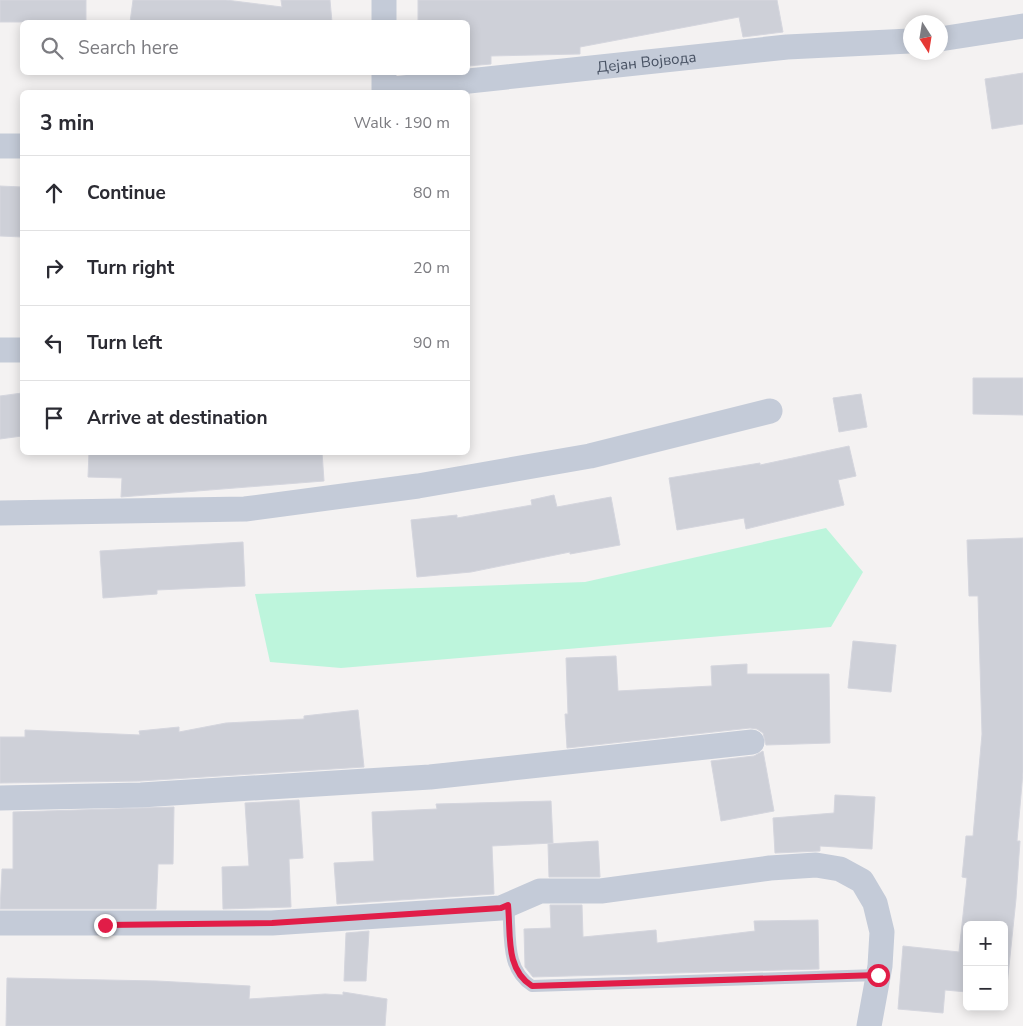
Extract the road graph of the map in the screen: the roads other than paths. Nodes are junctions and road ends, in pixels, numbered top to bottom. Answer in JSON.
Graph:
{"nodes":[{"id":1,"x":384,"y":0,"type":"edge"},
{"id":2,"x":384,"y":20,"type":"edge"},
{"id":3,"x":1023,"y":26,"type":"edge"},
{"id":4,"x":948,"y":37,"type":"edge"},
{"id":5,"x":903,"y":41,"type":"edge"},
{"id":6,"x":384,"y":85,"type":"edge"},
{"id":7,"x":0,"y":146,"type":"edge"},
{"id":8,"x":20,"y":146,"type":"edge"},
{"id":9,"x":0,"y":350,"type":"edge"},
{"id":10,"x":20,"y":350,"type":"edge"},
{"id":11,"x":770,"y":411,"type":"dead end"},
{"id":12,"x":0,"y":513,"type":"edge"},
{"id":13,"x":752,"y":742,"type":"dead end"},
{"id":14,"x":0,"y":798,"type":"edge"},
{"id":15,"x":508,"y":905,"type":"junction"},
{"id":16,"x":0,"y":923,"type":"edge"},
{"id":17,"x":878,"y":975,"type":"junction"},
{"id":18,"x":869,"y":1026,"type":"edge"}],
"edges":[{"from":1,"to":2,"type":"street"},
{"from":3,"to":4,"type":"street"},
{"from":5,"to":6,"type":"street","name":"Дејан Војвода"},
{"from":7,"to":8,"type":"street"},
{"from":9,"to":10,"type":"street"},
{"from":11,"to":12,"type":"street"},
{"from":13,"to":14,"type":"street"},
{"from":15,"to":16,"type":"street"},
{"from":15,"to":17,"type":"lane"},
{"from":15,"to":17,"type":"street"},
{"from":17,"to":18,"type":"street"}]}
